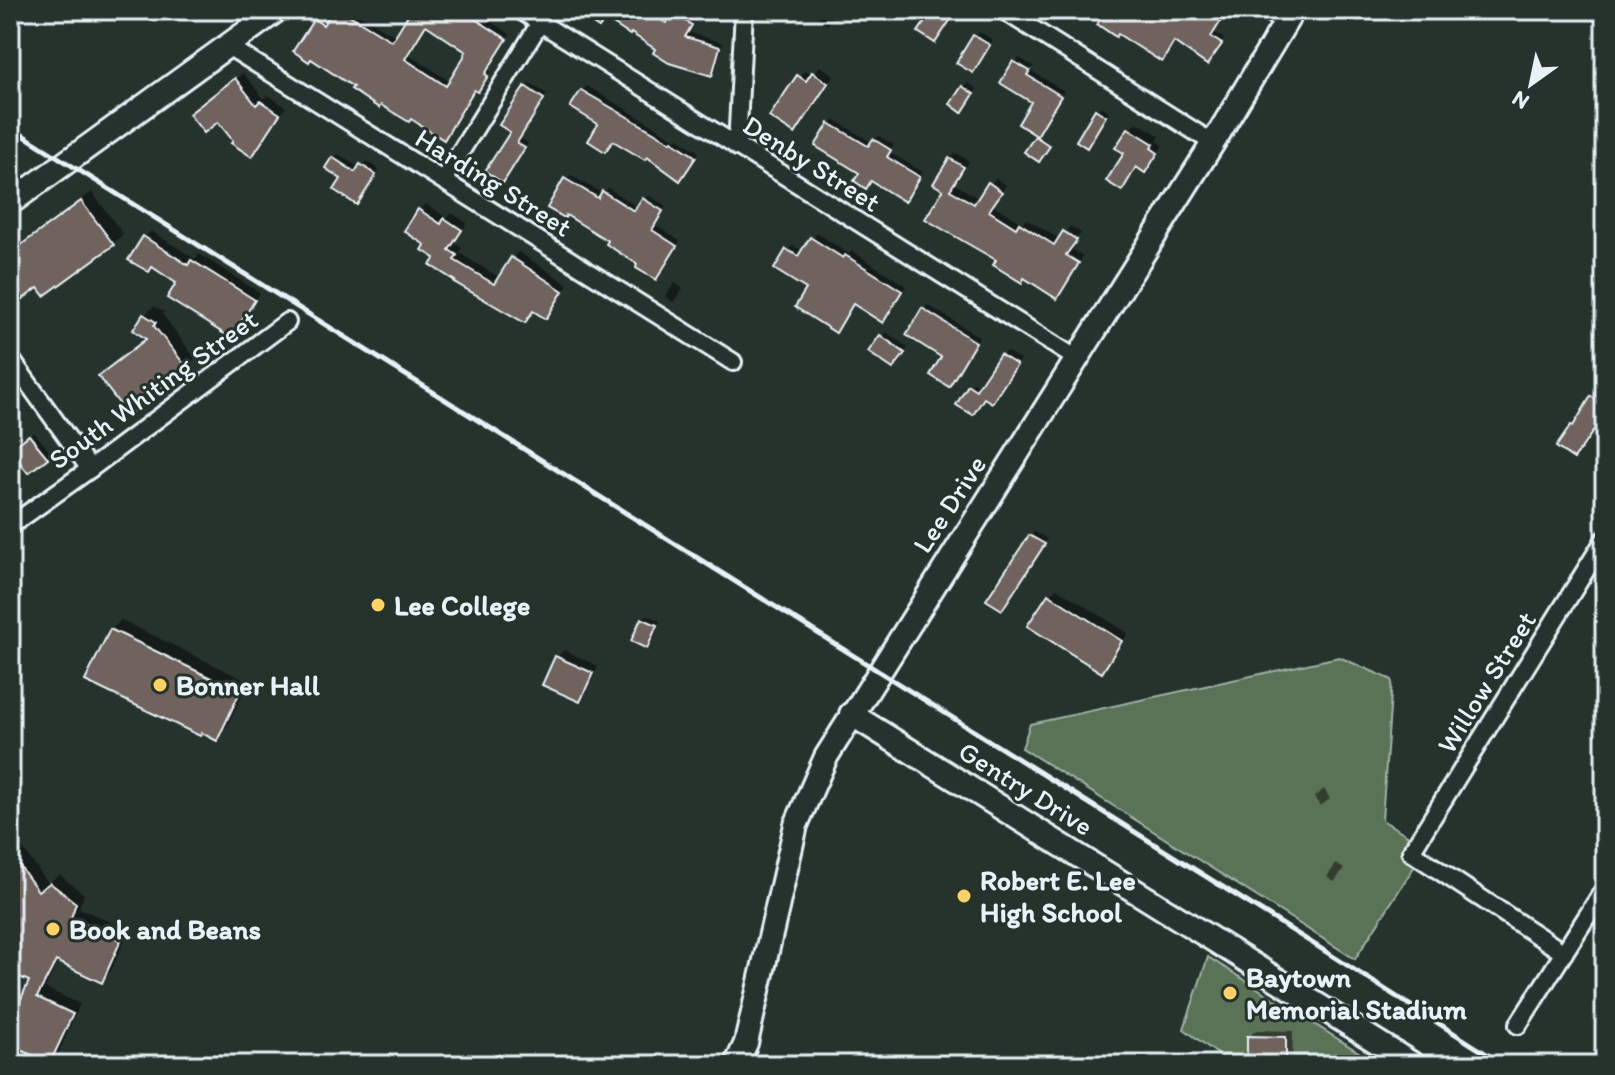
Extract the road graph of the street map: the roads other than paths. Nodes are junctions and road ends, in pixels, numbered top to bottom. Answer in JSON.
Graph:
{"nodes":[{"id":1,"x":277,"y":10,"type":"edge"},
{"id":2,"x":520,"y":10,"type":"edge"},
{"id":3,"x":744,"y":10,"type":"edge"},
{"id":4,"x":1003,"y":10,"type":"edge"},
{"id":5,"x":1266,"y":10,"type":"edge"},
{"id":6,"x":1289,"y":16,"type":"edge"},
{"id":7,"x":540,"y":23,"type":"junction"},
{"id":8,"x":228,"y":46,"type":"junction"},
{"id":9,"x":1213,"y":143,"type":"junction"},
{"id":10,"x":737,"y":147,"type":"junction"},
{"id":11,"x":443,"y":180,"type":"junction"},
{"id":12,"x":10,"y":203,"type":"edge"},
{"id":13,"x":287,"y":322,"type":"dead end"},
{"id":14,"x":10,"y":358,"type":"edge"},
{"id":15,"x":1077,"y":359,"type":"junction"},
{"id":16,"x":733,"y":362,"type":"dead end"},
{"id":17,"x":90,"y":469,"type":"junction"},
{"id":18,"x":10,"y":526,"type":"edge"},
{"id":19,"x":1605,"y":539,"type":"edge"},
{"id":20,"x":851,"y":714,"type":"junction"},
{"id":21,"x":1604,"y":894,"type":"edge"},
{"id":22,"x":1564,"y":953,"type":"junction"},
{"id":23,"x":1518,"y":1025,"type":"dead end"},
{"id":24,"x":736,"y":1065,"type":"edge"},
{"id":25,"x":1414,"y":1065,"type":"edge"}],
"edges":[{"from":1,"to":8,"type":"main road"},
{"from":2,"to":7,"type":"street","name":"Denby Street"},
{"from":3,"to":10,"type":"street"},
{"from":4,"to":9,"type":"street"},
{"from":5,"to":6,"type":"street"},
{"from":6,"to":9,"type":"main road","name":"Lee Drive"},
{"from":7,"to":10,"type":"street","name":"Denby Street"},
{"from":7,"to":11,"type":"street"},
{"from":8,"to":11,"type":"street","name":"Harding Street"},
{"from":8,"to":12,"type":"main road"},
{"from":9,"to":15,"type":"main road","name":"Lee Drive"},
{"from":10,"to":15,"type":"street","name":"Denby Street"},
{"from":11,"to":16,"type":"street","name":"Harding Street"},
{"from":13,"to":17,"type":"street","name":"South Whiting Street"},
{"from":14,"to":17,"type":"street"},
{"from":15,"to":20,"type":"main road","name":"Lee Drive"},
{"from":17,"to":18,"type":"street","name":"South Whiting Street"},
{"from":19,"to":22,"type":"street","name":"Willow Street"},
{"from":20,"to":24,"type":"main road","name":"Lee Drive"},
{"from":20,"to":25,"type":"main road","name":"Gentry Drive"},
{"from":21,"to":22,"type":"street"},
{"from":22,"to":23,"type":"street"}]}
